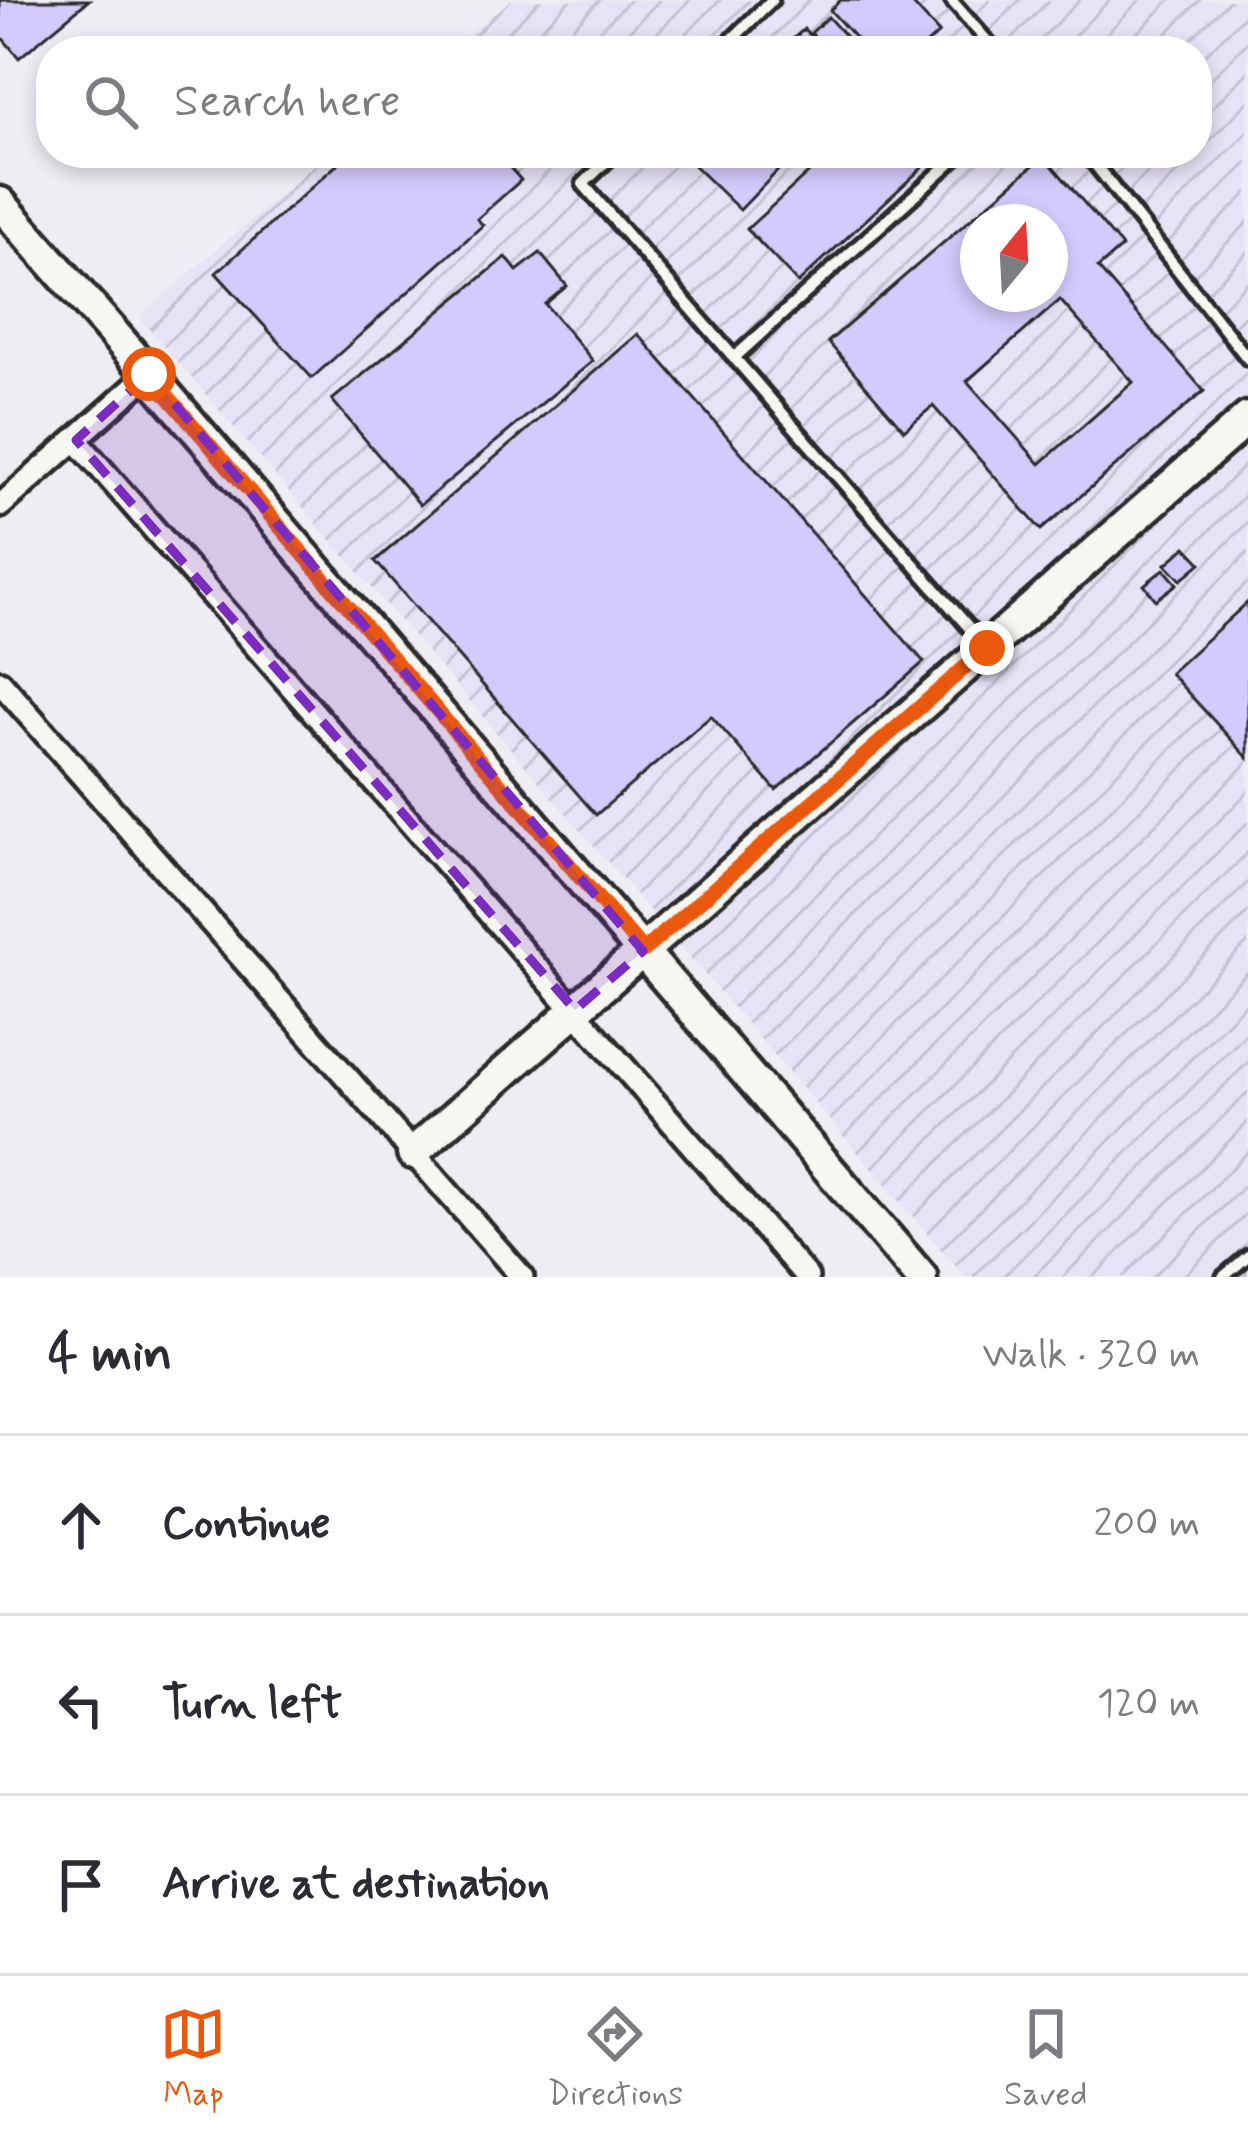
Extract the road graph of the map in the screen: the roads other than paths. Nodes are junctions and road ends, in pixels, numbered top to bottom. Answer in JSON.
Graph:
{"nodes":[{"id":1,"x":772,"y":0,"type":"edge"},
{"id":2,"x":951,"y":0,"type":"edge"},
{"id":3,"x":735,"y":36,"type":"edge"},
{"id":4,"x":983,"y":36,"type":"edge"},
{"id":5,"x":600,"y":168,"type":"edge"},
{"id":6,"x":944,"y":168,"type":"edge"},
{"id":7,"x":1098,"y":168,"type":"edge"},
{"id":8,"x":0,"y":203,"type":"edge"},
{"id":9,"x":734,"y":357,"type":"junction"},
{"id":10,"x":1248,"y":359,"type":"edge"},
{"id":11,"x":149,"y":374,"type":"junction"},
{"id":12,"x":1248,"y":418,"type":"edge"},
{"id":13,"x":76,"y":440,"type":"junction"},
{"id":14,"x":0,"y":506,"type":"edge"},
{"id":15,"x":987,"y":648,"type":"junction"},
{"id":16,"x":0,"y":682,"type":"edge"},
{"id":17,"x":643,"y":951,"type":"junction"},
{"id":18,"x":575,"y":1010,"type":"junction"},
{"id":19,"x":413,"y":1153,"type":"junction"},
{"id":20,"x":1248,"y":1256,"type":"edge"},
{"id":21,"x":522,"y":1277,"type":"edge"},
{"id":22,"x":806,"y":1277,"type":"edge"},
{"id":23,"x":921,"y":1277,"type":"edge"},
{"id":24,"x":1223,"y":1277,"type":"edge"}],
"edges":[{"from":1,"to":3,"type":"lane"},
{"from":2,"to":4,"type":"lane"},
{"from":5,"to":9,"type":"lane"},
{"from":6,"to":9,"type":"lane"},
{"from":7,"to":10,"type":"lane"},
{"from":8,"to":11,"type":"street"},
{"from":9,"to":15,"type":"lane"},
{"from":11,"to":13,"type":"street"},
{"from":11,"to":17,"type":"street"},
{"from":12,"to":15,"type":"street"},
{"from":13,"to":14,"type":"street"},
{"from":13,"to":18,"type":"street"},
{"from":15,"to":17,"type":"street"},
{"from":16,"to":19,"type":"street"},
{"from":17,"to":18,"type":"street"},
{"from":17,"to":23,"type":"street"},
{"from":18,"to":19,"type":"street"},
{"from":18,"to":22,"type":"street"},
{"from":19,"to":21,"type":"street"},
{"from":20,"to":24,"type":"lane"}]}
